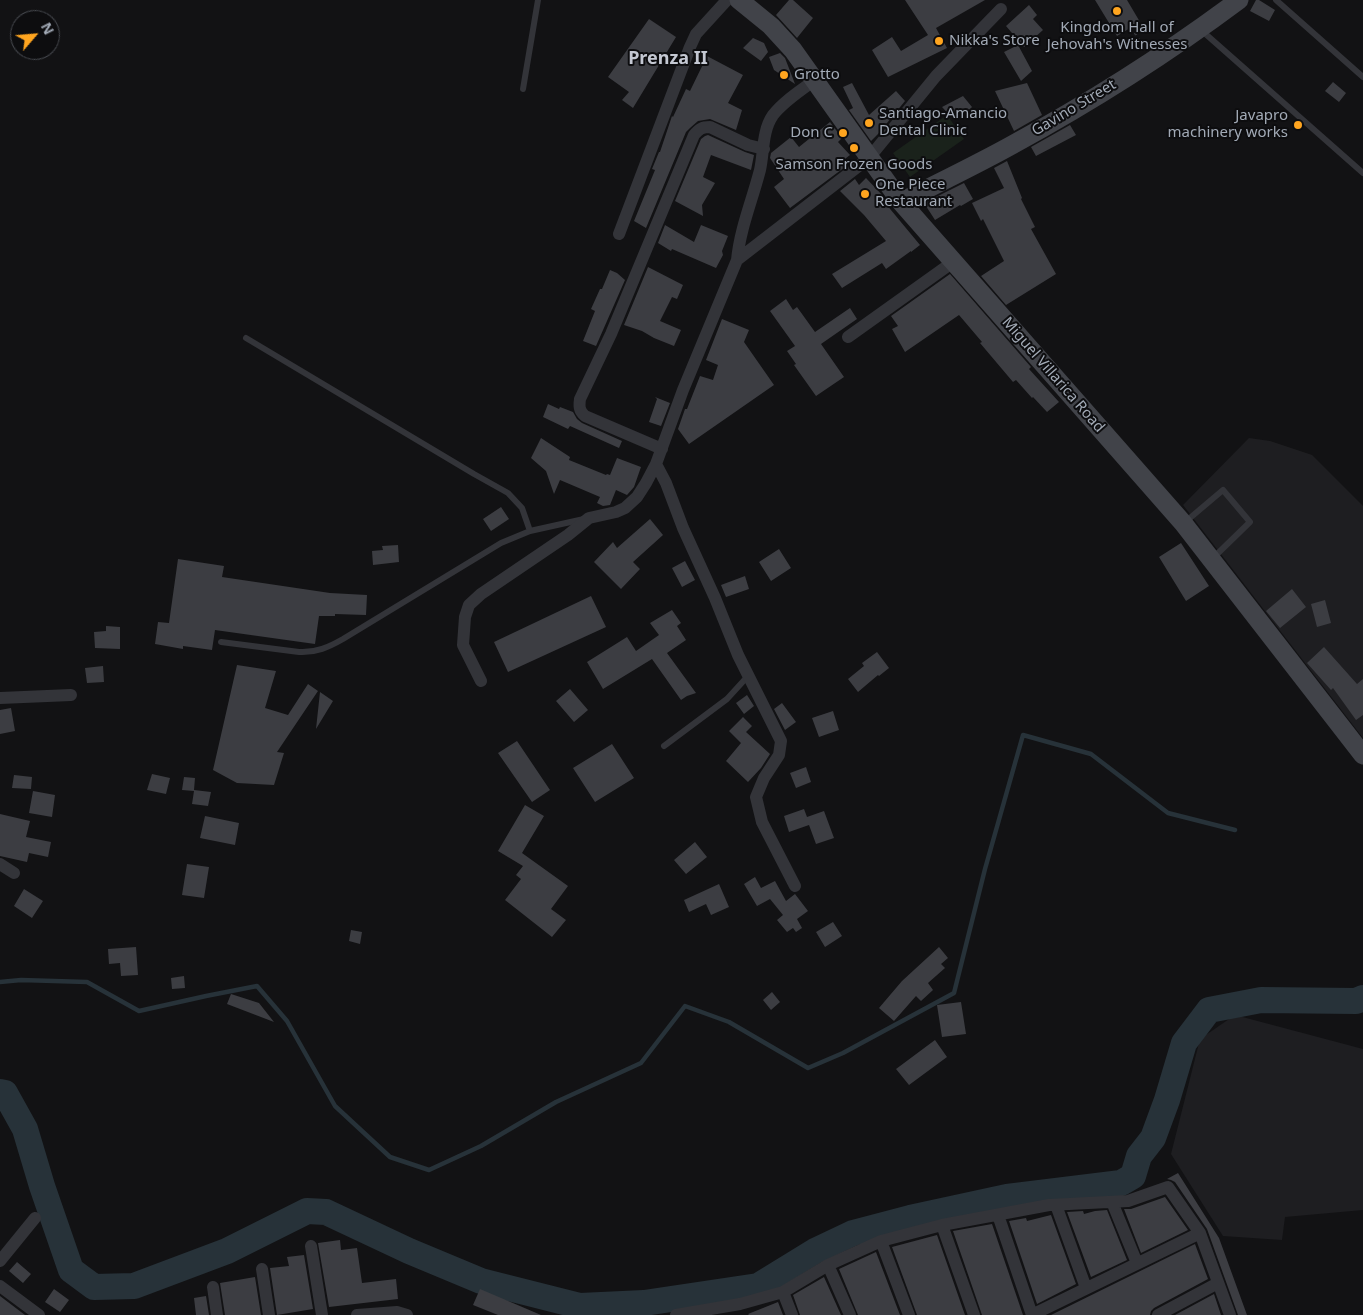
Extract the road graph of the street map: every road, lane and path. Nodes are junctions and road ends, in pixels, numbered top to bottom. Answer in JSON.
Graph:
{"nodes":[{"id":1,"x":538,"y":0,"type":"edge"},
{"id":2,"x":727,"y":0,"type":"edge"},
{"id":3,"x":739,"y":0,"type":"edge"},
{"id":4,"x":1240,"y":0,"type":"edge"},
{"id":5,"x":1276,"y":0,"type":"edge"},
{"id":6,"x":1001,"y":9,"type":"dead end"},
{"id":7,"x":1132,"y":27,"type":"dead end"},
{"id":8,"x":1200,"y":29,"type":"junction"},
{"id":9,"x":1150,"y":62,"type":"junction"},
{"id":10,"x":1363,"y":77,"type":"edge"},
{"id":11,"x":815,"y":80,"type":"junction"},
{"id":12,"x":523,"y":89,"type":"dead end"},
{"id":13,"x":764,"y":149,"type":"junction"},
{"id":14,"x":869,"y":158,"type":"junction"},
{"id":15,"x":1363,"y":173,"type":"edge"},
{"id":16,"x":901,"y":202,"type":"junction"},
{"id":17,"x":619,"y":234,"type":"dead end"},
{"id":18,"x":737,"y":260,"type":"junction"},
{"id":19,"x":953,"y":262,"type":"junction"},
{"id":20,"x":246,"y":338,"type":"dead end"},
{"id":21,"x":848,"y":338,"type":"dead end"},
{"id":22,"x":662,"y":449,"type":"junction"},
{"id":23,"x":656,"y":464,"type":"junction"},
{"id":24,"x":589,"y":518,"type":"junction"},
{"id":25,"x":1183,"y":523,"type":"junction"},
{"id":26,"x":530,"y":531,"type":"junction"},
{"id":27,"x":1211,"y":560,"type":"junction"},
{"id":28,"x":221,"y":642,"type":"dead end"},
{"id":29,"x":748,"y":676,"type":"junction"},
{"id":30,"x":481,"y":681,"type":"dead end"},
{"id":31,"x":71,"y":695,"type":"dead end"},
{"id":32,"x":0,"y":698,"type":"edge"},
{"id":33,"x":664,"y":746,"type":"dead end"},
{"id":34,"x":1363,"y":755,"type":"edge"},
{"id":35,"x":0,"y":864,"type":"edge"},
{"id":36,"x":14,"y":873,"type":"dead end"},
{"id":37,"x":795,"y":886,"type":"dead end"},
{"id":38,"x":1112,"y":1202,"type":"junction"},
{"id":39,"x":1056,"y":1205,"type":"junction"},
{"id":40,"x":998,"y":1215,"type":"junction"},
{"id":41,"x":34,"y":1218,"type":"dead end"},
{"id":42,"x":942,"y":1225,"type":"junction"},
{"id":43,"x":1200,"y":1233,"type":"junction"},
{"id":44,"x":882,"y":1241,"type":"junction"},
{"id":45,"x":311,"y":1246,"type":"dead end"},
{"id":46,"x":0,"y":1261,"type":"edge"},
{"id":47,"x":1137,"y":1263,"type":"junction"},
{"id":48,"x":828,"y":1265,"type":"junction"},
{"id":49,"x":262,"y":1269,"type":"dead end"},
{"id":50,"x":1218,"y":1283,"type":"junction"},
{"id":51,"x":0,"y":1286,"type":"edge"},
{"id":52,"x":213,"y":1287,"type":"dead end"},
{"id":53,"x":1086,"y":1288,"type":"junction"},
{"id":54,"x":783,"y":1292,"type":"junction"},
{"id":55,"x":742,"y":1309,"type":"edge"},
{"id":56,"x":400,"y":1314,"type":"edge"},
{"id":57,"x":38,"y":1315,"type":"edge"},
{"id":58,"x":217,"y":1315,"type":"edge"},
{"id":59,"x":269,"y":1315,"type":"edge"},
{"id":60,"x":322,"y":1315,"type":"edge"},
{"id":61,"x":357,"y":1315,"type":"edge"},
{"id":62,"x":676,"y":1315,"type":"edge"},
{"id":63,"x":792,"y":1315,"type":"edge"},
{"id":64,"x":850,"y":1315,"type":"edge"},
{"id":65,"x":909,"y":1315,"type":"edge"},
{"id":66,"x":974,"y":1315,"type":"edge"},
{"id":67,"x":1032,"y":1315,"type":"edge"},
{"id":68,"x":1158,"y":1315,"type":"edge"},
{"id":69,"x":1230,"y":1315,"type":"edge"}],
"edges":[{"from":1,"to":12,"type":"lane"},
{"from":2,"to":17,"type":"street"},
{"from":3,"to":11,"type":"main road","name":"Miguel Villarica Road"},
{"from":4,"to":8,"type":"main road","name":"Gavino Street"},
{"from":5,"to":10,"type":"lane"},
{"from":6,"to":14,"type":"street"},
{"from":7,"to":9,"type":"path"},
{"from":8,"to":9,"type":"main road","name":"Gavino Street"},
{"from":8,"to":15,"type":"lane"},
{"from":9,"to":16,"type":"main road","name":"Gavino Street"},
{"from":11,"to":13,"type":"street"},
{"from":11,"to":14,"type":"main road","name":"Miguel Villarica Road"},
{"from":13,"to":18,"type":"street"},
{"from":13,"to":22,"type":"street"},
{"from":14,"to":16,"type":"main road","name":"Miguel Villarica Road"},
{"from":14,"to":18,"type":"street"},
{"from":16,"to":19,"type":"main road","name":"Miguel Villarica Road"},
{"from":18,"to":22,"type":"street"},
{"from":19,"to":21,"type":"street"},
{"from":19,"to":25,"type":"main road","name":"Miguel Villarica Road"},
{"from":20,"to":26,"type":"lane"},
{"from":22,"to":23,"type":"street"},
{"from":23,"to":24,"type":"street"},
{"from":23,"to":29,"type":"street"},
{"from":24,"to":26,"type":"lane"},
{"from":24,"to":30,"type":"street"},
{"from":25,"to":27,"type":"main road","name":"Miguel Villarica Road"},
{"from":25,"to":27,"type":"lane"},
{"from":26,"to":28,"type":"lane"},
{"from":27,"to":34,"type":"main road","name":"Miguel Villarica Road"},
{"from":29,"to":33,"type":"lane"},
{"from":29,"to":37,"type":"street"},
{"from":31,"to":32,"type":"street"},
{"from":35,"to":36,"type":"street"},
{"from":38,"to":39,"type":"street"},
{"from":38,"to":43,"type":"street"},
{"from":38,"to":47,"type":"street"},
{"from":39,"to":40,"type":"street"},
{"from":39,"to":53,"type":"street"},
{"from":40,"to":42,"type":"street"},
{"from":40,"to":67,"type":"street"},
{"from":41,"to":46,"type":"street"},
{"from":42,"to":44,"type":"street"},
{"from":42,"to":66,"type":"street"},
{"from":43,"to":47,"type":"street"},
{"from":43,"to":50,"type":"street"},
{"from":44,"to":48,"type":"street"},
{"from":44,"to":65,"type":"street"},
{"from":45,"to":60,"type":"street"},
{"from":47,"to":53,"type":"street"},
{"from":48,"to":54,"type":"street"},
{"from":48,"to":64,"type":"street"},
{"from":49,"to":59,"type":"street"},
{"from":50,"to":68,"type":"street"},
{"from":50,"to":69,"type":"street"},
{"from":51,"to":57,"type":"street"},
{"from":52,"to":58,"type":"street"},
{"from":53,"to":67,"type":"street"},
{"from":54,"to":55,"type":"street"},
{"from":54,"to":63,"type":"street"},
{"from":55,"to":62,"type":"street"},
{"from":56,"to":61,"type":"street"}]}
